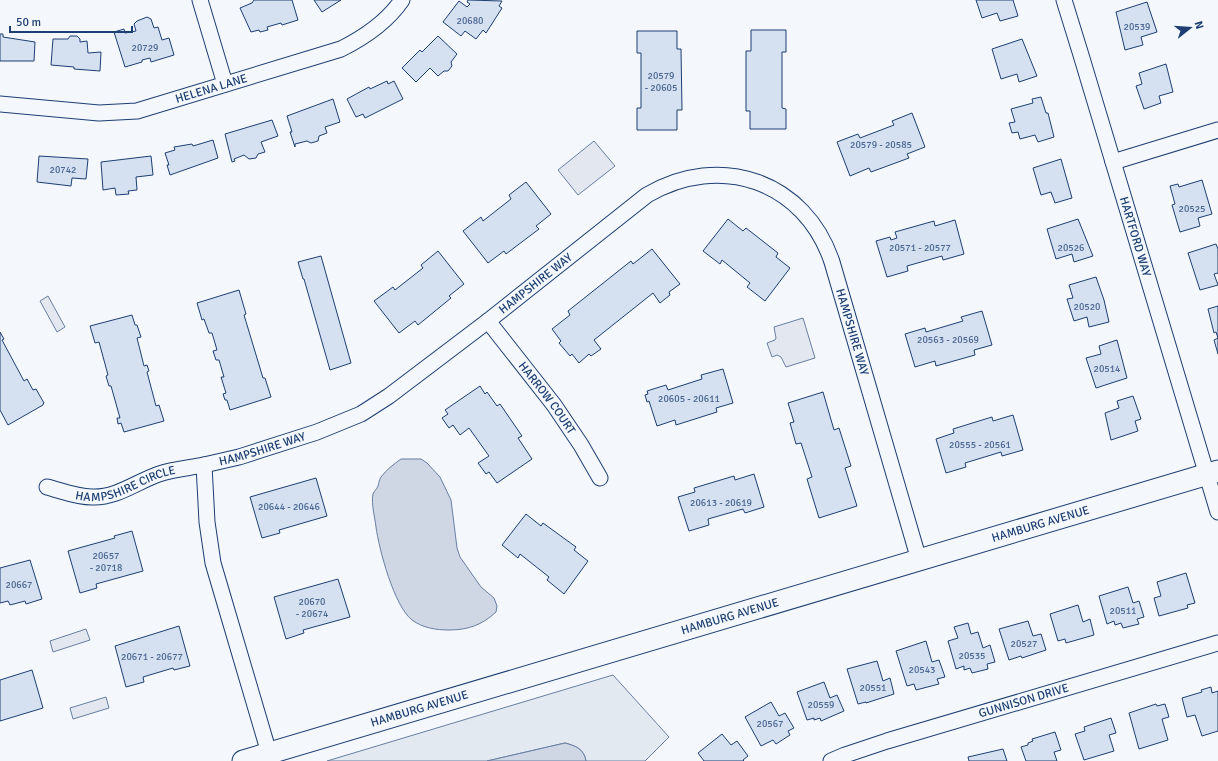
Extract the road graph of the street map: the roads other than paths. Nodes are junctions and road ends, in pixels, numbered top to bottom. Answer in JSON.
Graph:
{"nodes":[{"id":1,"x":200,"y":0,"type":"edge"},
{"id":2,"x":402,"y":0,"type":"edge"},
{"id":3,"x":1064,"y":0,"type":"edge"},
{"id":4,"x":225,"y":84,"type":"junction"},
{"id":5,"x":0,"y":104,"type":"edge"},
{"id":6,"x":1218,"y":130,"type":"edge"},
{"id":7,"x":1113,"y":162,"type":"junction"},
{"id":8,"x":488,"y":321,"type":"junction"},
{"id":9,"x":204,"y":465,"type":"junction"},
{"id":10,"x":1213,"y":472,"type":"edge"},
{"id":11,"x":600,"y":478,"type":"dead end"},
{"id":12,"x":47,"y":487,"type":"dead end"},
{"id":13,"x":1218,"y":512,"type":"edge"},
{"id":14,"x":919,"y":560,"type":"junction"},
{"id":15,"x":1218,"y":643,"type":"edge"},
{"id":16,"x":269,"y":753,"type":"junction"},
{"id":17,"x":242,"y":761,"type":"edge"},
{"id":18,"x":831,"y":761,"type":"edge"}],
"edges":[{"from":1,"to":4,"type":"street"},
{"from":2,"to":4,"type":"street","name":"HELENA LANE"},
{"from":3,"to":7,"type":"street","name":"HARTFORD WAY"},
{"from":4,"to":5,"type":"street","name":"HELENA LANE"},
{"from":6,"to":7,"type":"street"},
{"from":7,"to":10,"type":"street","name":"HARTFORD WAY"},
{"from":8,"to":9,"type":"street","name":"HAMPSHIRE WAY"},
{"from":8,"to":11,"type":"street","name":"HARROW COURT"},
{"from":8,"to":14,"type":"street","name":"HAMPSHIRE WAY"},
{"from":9,"to":12,"type":"street","name":"HAMPSHIRE CIRCLE"},
{"from":9,"to":16,"type":"street","name":"HAMPSHIRE WAY"},
{"from":10,"to":13,"type":"street","name":"HARTFORD WAY"},
{"from":10,"to":14,"type":"street","name":"HAMBURG AVENUE"},
{"from":14,"to":16,"type":"street","name":"HAMBURG AVENUE"},
{"from":15,"to":18,"type":"street","name":"GUNNISON DRIVE"},
{"from":16,"to":17,"type":"street","name":"HAMBURG AVENUE"}]}
